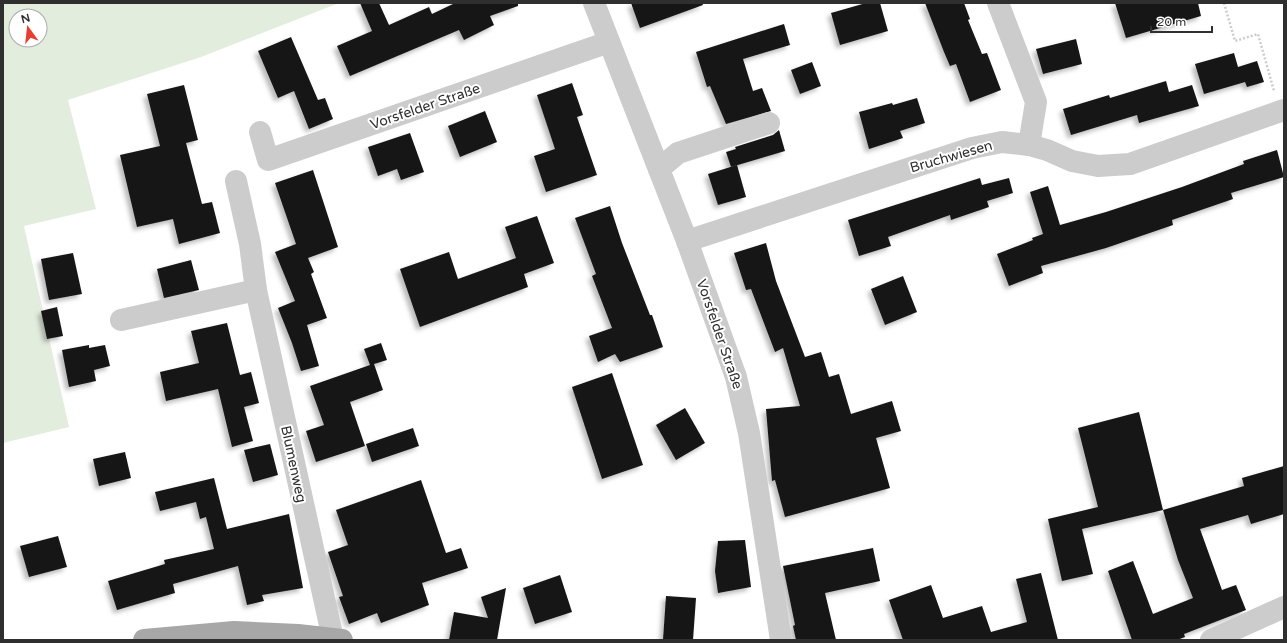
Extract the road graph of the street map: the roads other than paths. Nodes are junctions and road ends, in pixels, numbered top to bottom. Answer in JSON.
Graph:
{"nodes":[{"id":1,"x":594,"y":3,"type":"edge"},
{"id":2,"x":998,"y":3,"type":"edge"},
{"id":3,"x":609,"y":42,"type":"junction"},
{"id":4,"x":1282,"y":111,"type":"edge"},
{"id":5,"x":769,"y":123,"type":"dead end"},
{"id":6,"x":260,"y":132,"type":"dead end"},
{"id":7,"x":1029,"y":144,"type":"junction"},
{"id":8,"x":659,"y":169,"type":"junction"},
{"id":9,"x":236,"y":181,"type":"dead end"},
{"id":10,"x":688,"y":241,"type":"junction"},
{"id":11,"x":256,"y":290,"type":"junction"},
{"id":12,"x":121,"y":320,"type":"dead end"},
{"id":13,"x":1284,"y":607,"type":"edge"},
{"id":14,"x":298,"y":637,"type":"edge"},
{"id":15,"x":337,"y":639,"type":"edge"},
{"id":16,"x":144,"y":640,"type":"edge"},
{"id":17,"x":780,"y":640,"type":"edge"},
{"id":18,"x":1212,"y":640,"type":"edge"}],
"edges":[{"from":1,"to":3,"type":"street","name":"Vorsfelder Straße"},
{"from":2,"to":7,"type":"street"},
{"from":3,"to":6,"type":"street","name":"Vorsfelder Straße"},
{"from":3,"to":8,"type":"street","name":"Vorsfelder Straße"},
{"from":4,"to":7,"type":"street","name":"Bruchwiesen"},
{"from":5,"to":8,"type":"street"},
{"from":7,"to":10,"type":"street","name":"Bruchwiesen"},
{"from":8,"to":10,"type":"street","name":"Vorsfelder Straße"},
{"from":9,"to":11,"type":"street","name":"Blumenweg"},
{"from":10,"to":17,"type":"street","name":"Vorsfelder Straße"},
{"from":11,"to":12,"type":"street"},
{"from":11,"to":15,"type":"street","name":"Blumenweg"},
{"from":13,"to":18,"type":"street"},
{"from":14,"to":15,"type":"main road"},
{"from":14,"to":16,"type":"main road"}]}
